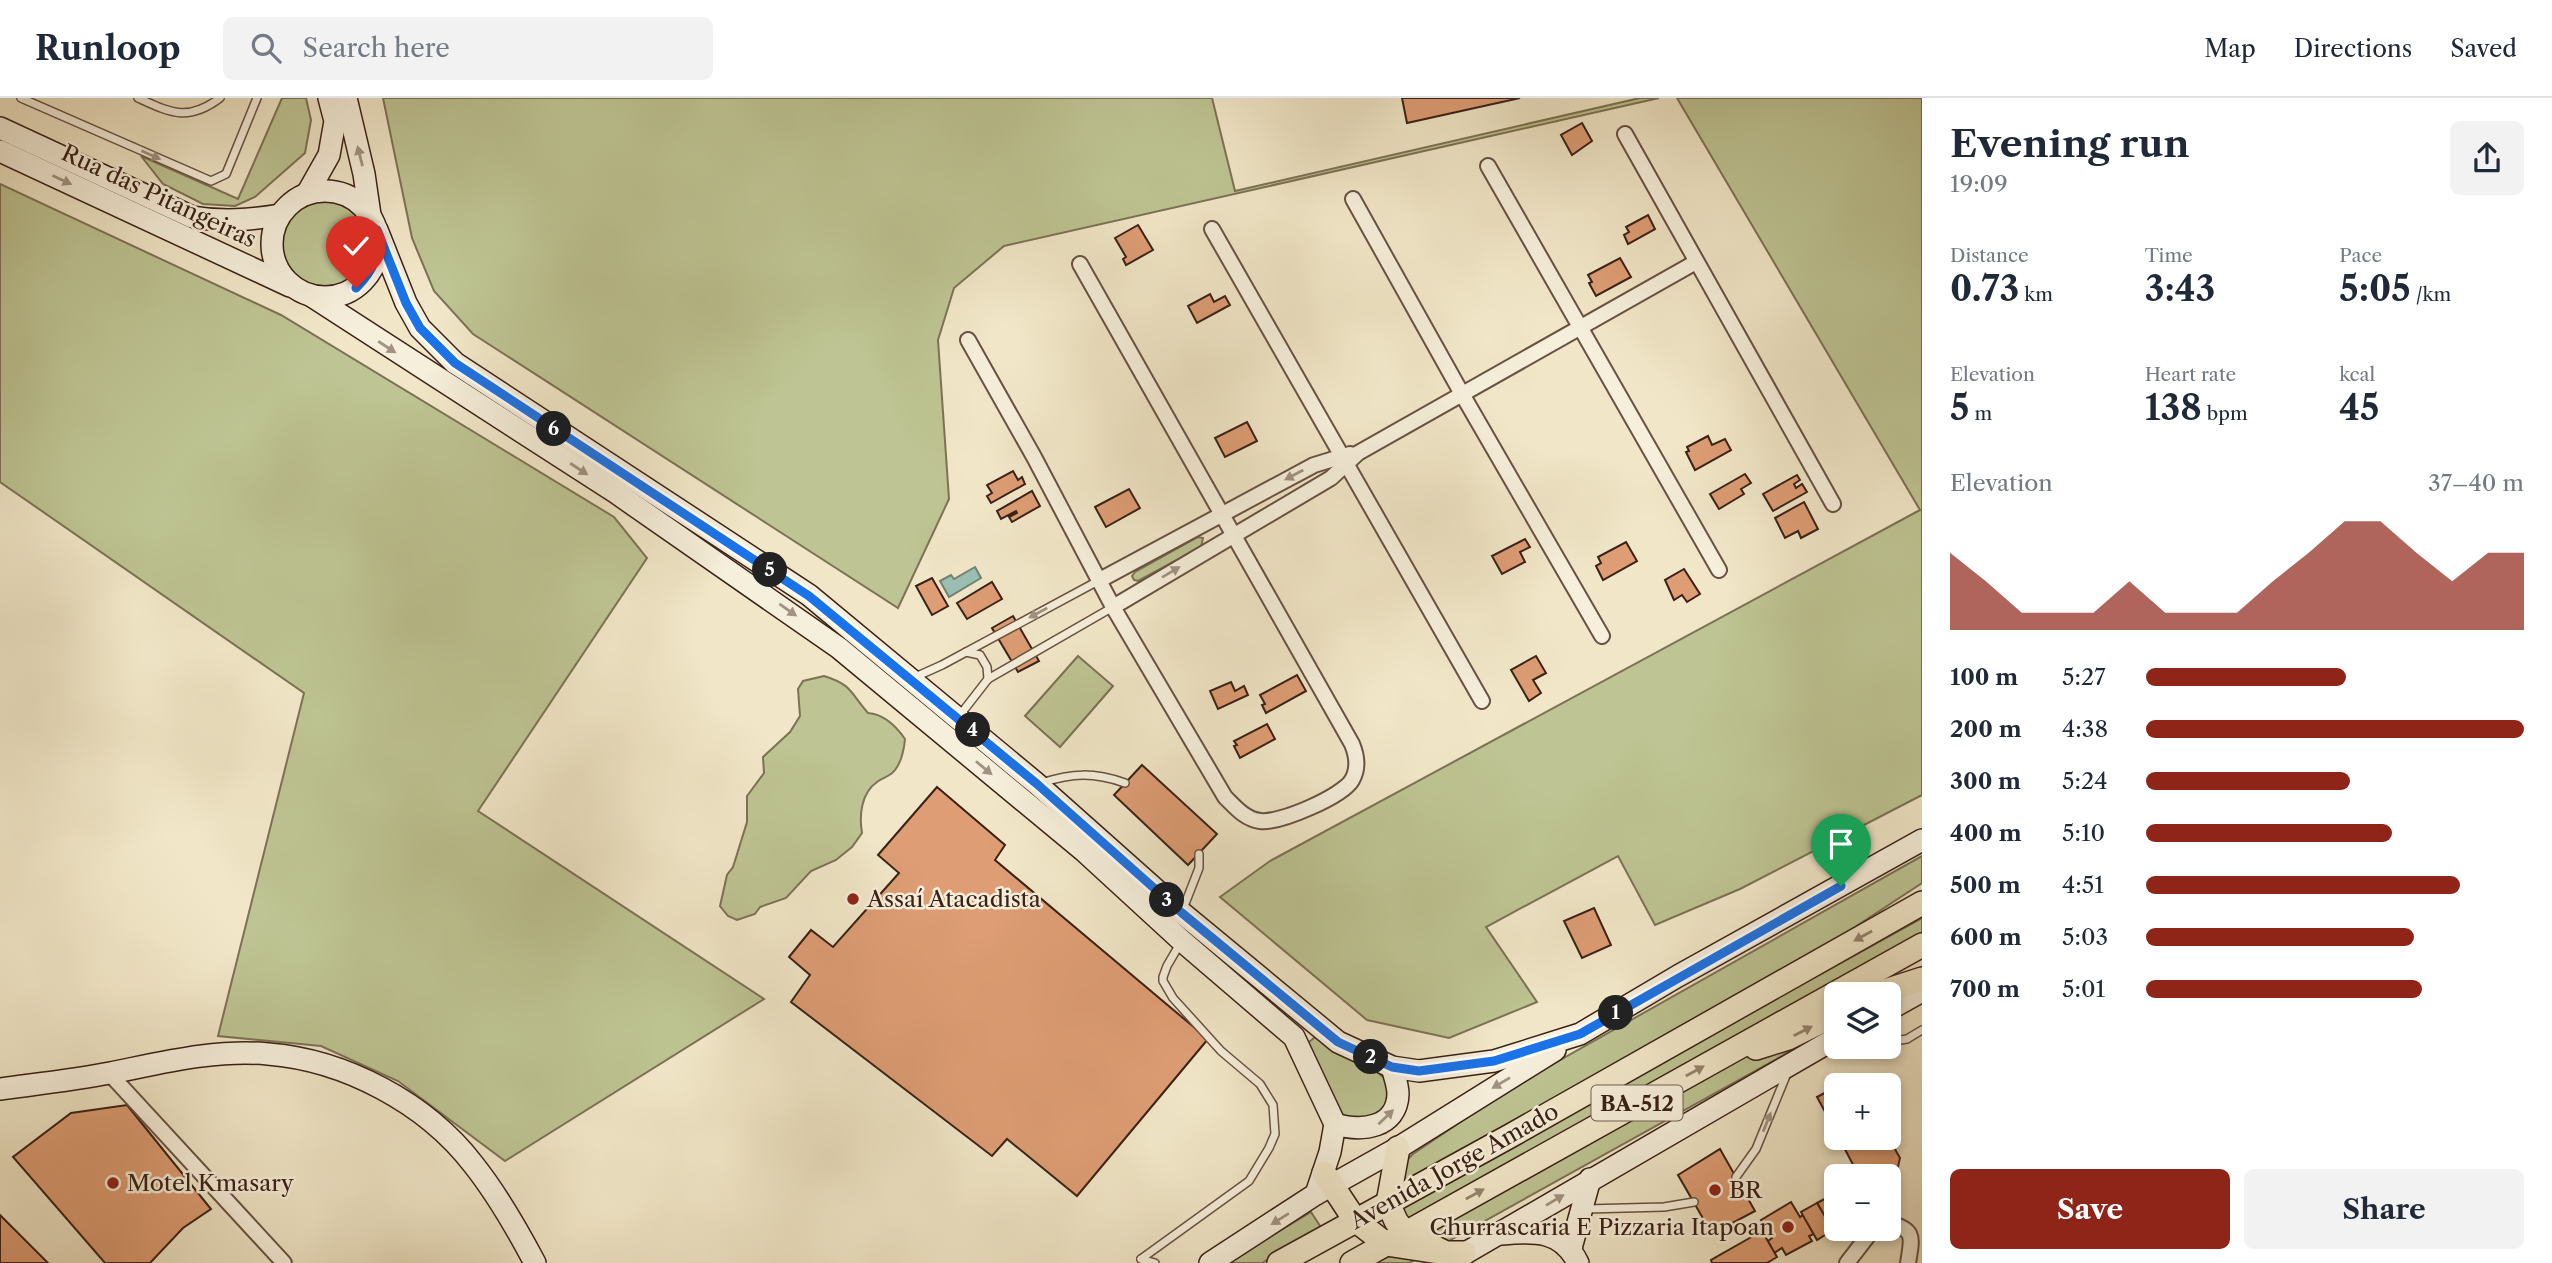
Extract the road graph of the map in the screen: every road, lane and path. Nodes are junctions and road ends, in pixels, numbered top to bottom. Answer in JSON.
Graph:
{"nodes":[{"id":1,"x":21,"y":98,"type":"edge"},
{"id":2,"x":138,"y":98,"type":"edge"},
{"id":3,"x":220,"y":98,"type":"edge"},
{"id":4,"x":257,"y":98,"type":"edge"},
{"id":5,"x":329,"y":98,"type":"edge"},
{"id":6,"x":346,"y":98,"type":"edge"},
{"id":7,"x":0,"y":128,"type":"edge"},
{"id":8,"x":1625,"y":134,"type":"dead end"},
{"id":9,"x":0,"y":151,"type":"edge"},
{"id":10,"x":1488,"y":166,"type":"dead end"},
{"id":11,"x":307,"y":194,"type":"junction"},
{"id":12,"x":1353,"y":199,"type":"dead end"},
{"id":13,"x":280,"y":215,"type":"junction"},
{"id":14,"x":373,"y":223,"type":"junction"},
{"id":15,"x":1212,"y":229,"type":"dead end"},
{"id":16,"x":1696,"y":262,"type":"junction"},
{"id":17,"x":1080,"y":264,"type":"dead end"},
{"id":18,"x":302,"y":292,"type":"junction"},
{"id":19,"x":1579,"y":328,"type":"junction"},
{"id":20,"x":968,"y":340,"type":"dead end"},
{"id":21,"x":1462,"y":394,"type":"junction"},
{"id":22,"x":1345,"y":460,"type":"junction"},
{"id":23,"x":1833,"y":504,"type":"dead end"},
{"id":24,"x":1223,"y":514,"type":"junction"},
{"id":25,"x":1234,"y":535,"type":"junction"},
{"id":26,"x":1719,"y":570,"type":"dead end"},
{"id":27,"x":1098,"y":581,"type":"junction"},
{"id":28,"x":1113,"y":607,"type":"junction"},
{"id":29,"x":1602,"y":636,"type":"dead end"},
{"id":30,"x":966,"y":652,"type":"junction"},
{"id":31,"x":910,"y":679,"type":"junction"},
{"id":32,"x":988,"y":679,"type":"junction"},
{"id":33,"x":1482,"y":701,"type":"dead end"},
{"id":34,"x":957,"y":718,"type":"junction"},
{"id":35,"x":1125,"y":783,"type":"dead end"},
{"id":36,"x":1037,"y":784,"type":"junction"},
{"id":37,"x":1922,"y":841,"type":"edge"},
{"id":38,"x":1199,"y":854,"type":"dead end"},
{"id":39,"x":1922,"y":903,"type":"edge"},
{"id":40,"x":1182,"y":913,"type":"junction"},
{"id":41,"x":1182,"y":941,"type":"junction"},
{"id":42,"x":1922,"y":944,"type":"edge"},
{"id":43,"x":1922,"y":979,"type":"edge"},
{"id":44,"x":1901,"y":986,"type":"edge"},
{"id":45,"x":1922,"y":991,"type":"edge"},
{"id":46,"x":1901,"y":1003,"type":"edge"},
{"id":47,"x":1824,"y":1020,"type":"edge"},
{"id":48,"x":1922,"y":1030,"type":"edge"},
{"id":49,"x":1580,"y":1034,"type":"junction"},
{"id":50,"x":1901,"y":1040,"type":"edge"},
{"id":51,"x":1824,"y":1045,"type":"edge"},
{"id":52,"x":1722,"y":1056,"type":"junction"},
{"id":53,"x":1791,"y":1063,"type":"junction"},
{"id":54,"x":1392,"y":1067,"type":"junction"},
{"id":55,"x":109,"y":1073,"type":"junction"},
{"id":56,"x":0,"y":1089,"type":"edge"},
{"id":57,"x":1335,"y":1124,"type":"junction"},
{"id":58,"x":1398,"y":1148,"type":"junction"},
{"id":59,"x":1736,"y":1177,"type":"dead end"},
{"id":60,"x":1590,"y":1179,"type":"junction"},
{"id":61,"x":1324,"y":1184,"type":"junction"},
{"id":62,"x":1694,"y":1202,"type":"dead end"},
{"id":63,"x":1388,"y":1203,"type":"junction"},
{"id":64,"x":1582,"y":1209,"type":"junction"},
{"id":65,"x":1355,"y":1220,"type":"junction"},
{"id":66,"x":1901,"y":1226,"type":"edge"},
{"id":67,"x":1497,"y":1235,"type":"junction"},
{"id":68,"x":1395,"y":1239,"type":"junction"},
{"id":69,"x":1864,"y":1241,"type":"edge"},
{"id":70,"x":1575,"y":1256,"type":"edge"},
{"id":71,"x":1909,"y":1256,"type":"edge"},
{"id":72,"x":1452,"y":1257,"type":"edge"},
{"id":73,"x":284,"y":1263,"type":"edge"},
{"id":74,"x":535,"y":1263,"type":"edge"},
{"id":75,"x":1156,"y":1263,"type":"edge"},
{"id":76,"x":1210,"y":1263,"type":"edge"},
{"id":77,"x":1279,"y":1263,"type":"edge"},
{"id":78,"x":1352,"y":1263,"type":"edge"},
{"id":79,"x":1847,"y":1263,"type":"edge"}],
"edges":[{"from":1,"to":4,"type":"lane","one_way":true},
{"from":2,"to":3,"type":"lane"},
{"from":5,"to":11,"type":"street"},
{"from":14,"to":6,"type":"street","one_way":true},
{"from":7,"to":13,"type":"street","name":"Rua das Pitangeiras"},
{"from":8,"to":16,"type":"street"},
{"from":9,"to":18,"type":"street","name":"Rua das Pitangeiras","one_way":true},
{"from":10,"to":19,"type":"street"},
{"from":11,"to":13,"type":"street"},
{"from":11,"to":14,"type":"street"},
{"from":12,"to":21,"type":"street"},
{"from":13,"to":18,"type":"street"},
{"from":14,"to":18,"type":"street"},
{"from":14,"to":31,"type":"street"},
{"from":15,"to":22,"type":"street"},
{"from":16,"to":19,"type":"street"},
{"from":16,"to":23,"type":"street"},
{"from":17,"to":24,"type":"street"},
{"from":18,"to":41,"type":"street","one_way":true},
{"from":19,"to":21,"type":"street"},
{"from":19,"to":26,"type":"street"},
{"from":20,"to":27,"type":"street"},
{"from":21,"to":22,"type":"street"},
{"from":21,"to":29,"type":"street"},
{"from":22,"to":24,"type":"street","one_way":true},
{"from":22,"to":25,"type":"street"},
{"from":22,"to":33,"type":"street"},
{"from":24,"to":25,"type":"street"},
{"from":24,"to":27,"type":"street"},
{"from":28,"to":25,"type":"street","one_way":true},
{"from":25,"to":28,"type":"street"},
{"from":27,"to":28,"type":"street"},
{"from":27,"to":30,"type":"lane","one_way":true},
{"from":28,"to":32,"type":"lane"},
{"from":30,"to":31,"type":"lane"},
{"from":30,"to":32,"type":"lane"},
{"from":31,"to":34,"type":"street"},
{"from":32,"to":34,"type":"lane"},
{"from":34,"to":36,"type":"street"},
{"from":35,"to":36,"type":"lane"},
{"from":36,"to":40,"type":"street"},
{"from":37,"to":49,"type":"street"},
{"from":38,"to":40,"type":"lane"},
{"from":39,"to":63,"type":"main road","name":"Avenida Jorge Amado","number":"BA-512","one_way":true},
{"from":40,"to":54,"type":"street"},
{"from":41,"to":57,"type":"street"},
{"from":41,"to":75,"type":"lane"},
{"from":42,"to":52,"type":"main road","name":"Avenida Jorge Amado","number":"BA-512"},
{"from":43,"to":44,"type":"main road"},
{"from":45,"to":46,"type":"street"},
{"from":52,"to":47,"type":"main road","one_way":true},
{"from":48,"to":50,"type":"lane"},
{"from":49,"to":54,"type":"street"},
{"from":49,"to":58,"type":"street","one_way":true},
{"from":51,"to":53,"type":"street"},
{"from":68,"to":52,"type":"main road","name":"Avenida Jorge Amado","number":"BA-512","one_way":true},
{"from":59,"to":53,"type":"lane","one_way":true},
{"from":53,"to":60,"type":"street"},
{"from":57,"to":54,"type":"street","one_way":true},
{"from":55,"to":56,"type":"street"},
{"from":55,"to":73,"type":"street"},
{"from":55,"to":74,"type":"street"},
{"from":57,"to":61,"type":"street"},
{"from":58,"to":61,"type":"street"},
{"from":58,"to":63,"type":"main road"},
{"from":60,"to":64,"type":"street"},
{"from":67,"to":60,"type":"street","one_way":true},
{"from":61,"to":65,"type":"main road"},
{"from":61,"to":76,"type":"street","one_way":true},
{"from":62,"to":64,"type":"lane"},
{"from":63,"to":65,"type":"main road","name":"Avenida Jorge Amado","number":"BA-512"},
{"from":63,"to":68,"type":"main road"},
{"from":64,"to":70,"type":"street"},
{"from":65,"to":68,"type":"main road"},
{"from":65,"to":77,"type":"main road","name":"Avenida Jorge Amado","number":"BA-512"},
{"from":66,"to":71,"type":"street"},
{"from":67,"to":70,"type":"street"},
{"from":67,"to":72,"type":"street"},
{"from":68,"to":72,"type":"main road"},
{"from":68,"to":78,"type":"main road","name":"Avenida Jorge Amado","number":"BA-512"},
{"from":69,"to":79,"type":"street"}]}
